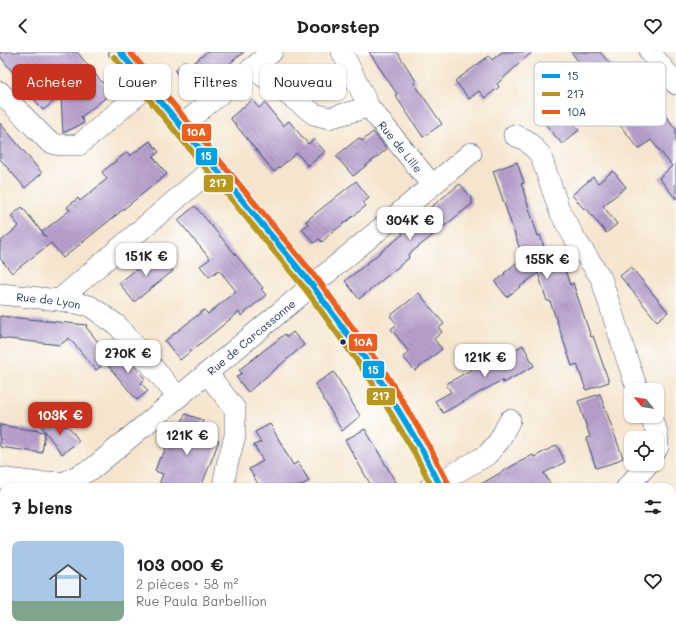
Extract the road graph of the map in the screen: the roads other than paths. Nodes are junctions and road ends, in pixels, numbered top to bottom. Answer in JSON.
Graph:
{"nodes":[{"id":1,"x":120,"y":52,"type":"edge"},
{"id":2,"x":272,"y":52,"type":"edge"},
{"id":3,"x":342,"y":52,"type":"edge"},
{"id":4,"x":650,"y":52,"type":"edge"},
{"id":5,"x":658,"y":62,"type":"edge"},
{"id":6,"x":130,"y":64,"type":"edge"},
{"id":7,"x":252,"y":68,"type":"joint"},
{"id":8,"x":666,"y":72,"type":"edge"},
{"id":9,"x":676,"y":84,"type":"edge"},
{"id":10,"x":0,"y":92,"type":"edge"},
{"id":11,"x":131,"y":100,"type":"edge"},
{"id":12,"x":160,"y":100,"type":"edge"},
{"id":13,"x":213,"y":100,"type":"edge"},
{"id":14,"x":369,"y":107,"type":"junction"},
{"id":15,"x":181,"y":126,"type":"junction"},
{"id":16,"x":514,"y":135,"type":"dead end"},
{"id":17,"x":471,"y":153,"type":"dead end"},
{"id":18,"x":214,"y":167,"type":"junction"},
{"id":19,"x":432,"y":185,"type":"junction"},
{"id":20,"x":312,"y":285,"type":"junction"},
{"id":21,"x":0,"y":294,"type":"edge"},
{"id":22,"x":59,"y":300,"type":"junction"},
{"id":23,"x":207,"y":373,"type":"junction"},
{"id":24,"x":635,"y":383,"type":"edge"},
{"id":25,"x":178,"y":397,"type":"junction"},
{"id":26,"x":510,"y":420,"type":"dead end"},
{"id":27,"x":642,"y":471,"type":"edge"},
{"id":28,"x":0,"y":478,"type":"edge"},
{"id":29,"x":28,"y":483,"type":"edge"},
{"id":30,"x":56,"y":483,"type":"edge"},
{"id":31,"x":224,"y":483,"type":"edge"},
{"id":32,"x":436,"y":483,"type":"edge"},
{"id":33,"x":440,"y":483,"type":"edge"},
{"id":34,"x":631,"y":483,"type":"edge"}],
"edges":[{"from":1,"to":6,"type":"street"},
{"from":2,"to":7,"type":"street"},
{"from":3,"to":14,"type":"street","name":"Rue de Lille"},
{"from":4,"to":5,"type":"street"},
{"from":7,"to":14,"type":"street"},
{"from":8,"to":9,"type":"street"},
{"from":10,"to":11,"type":"street"},
{"from":12,"to":15,"type":"street"},
{"from":13,"to":15,"type":"street"},
{"from":14,"to":19,"type":"street","name":"Rue de Lille"},
{"from":15,"to":18,"type":"street"},
{"from":16,"to":24,"type":"street"},
{"from":17,"to":19,"type":"street","name":"Rue de Carcassonne"},
{"from":18,"to":20,"type":"street"},
{"from":18,"to":22,"type":"street"},
{"from":19,"to":20,"type":"street","name":"Rue de Carcassonne"},
{"from":20,"to":23,"type":"street","name":"Rue de Carcassonne"},
{"from":20,"to":32,"type":"street"},
{"from":21,"to":22,"type":"street","name":"Rue de Lyon"},
{"from":22,"to":25,"type":"street","name":"Rue de Lyon"},
{"from":23,"to":25,"type":"street","name":"Rue de Carcassonne"},
{"from":23,"to":31,"type":"street"},
{"from":25,"to":30,"type":"street","name":"Rue de Carcassonne"},
{"from":26,"to":33,"type":"street"},
{"from":27,"to":34,"type":"street"},
{"from":28,"to":29,"type":"street","name":"Rue de Carcassonne"}]}
